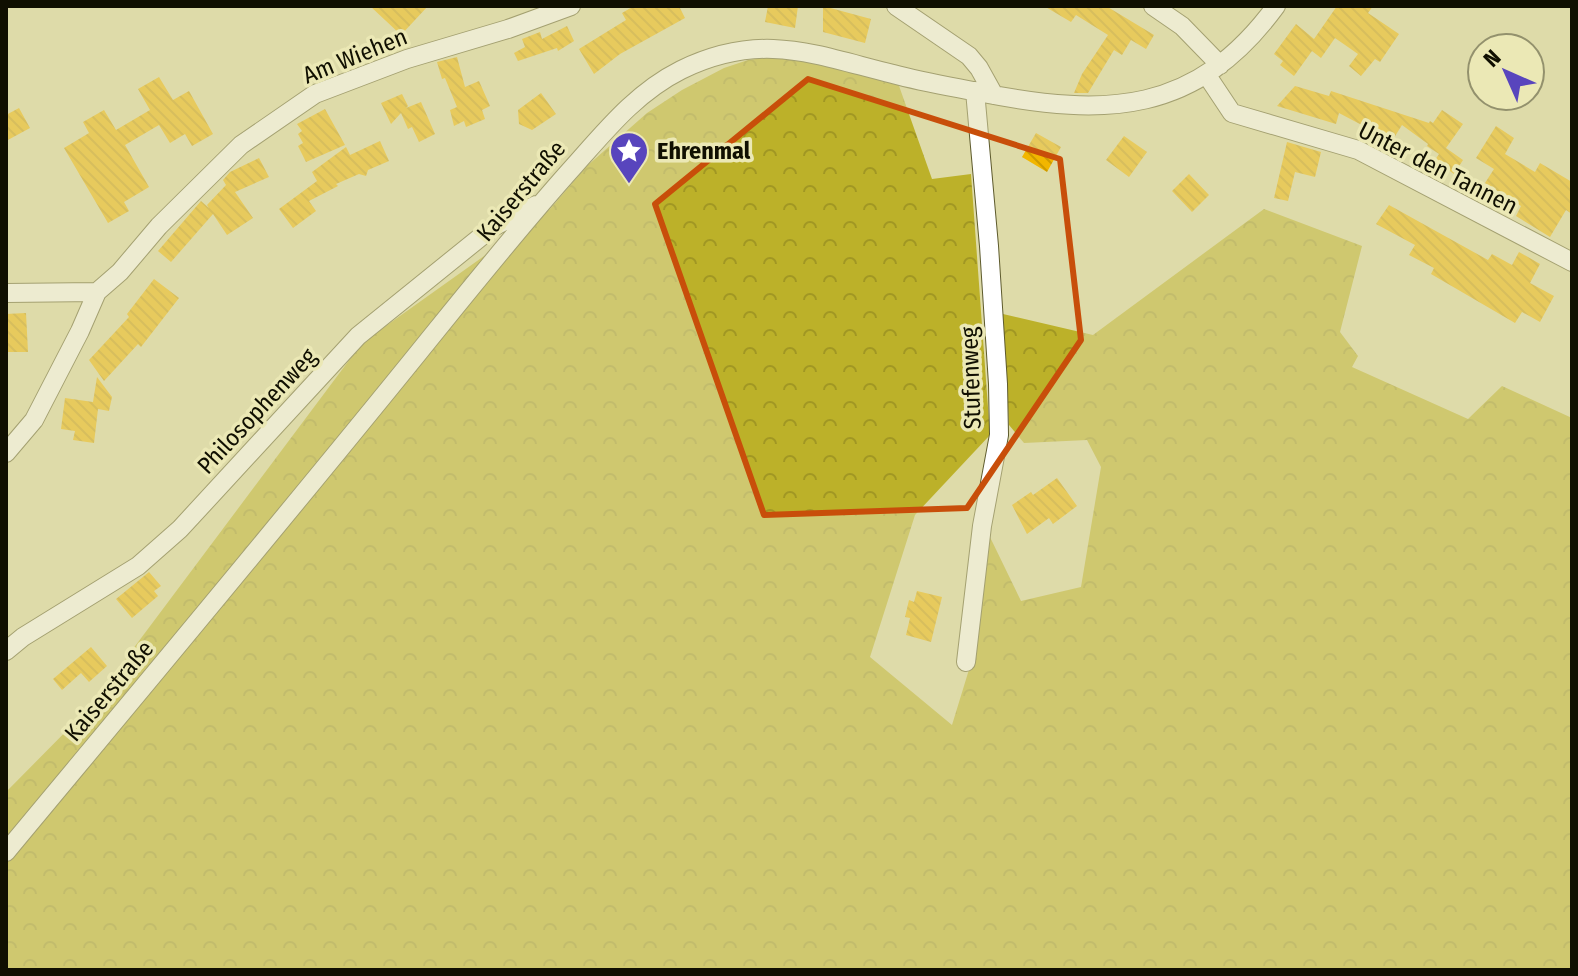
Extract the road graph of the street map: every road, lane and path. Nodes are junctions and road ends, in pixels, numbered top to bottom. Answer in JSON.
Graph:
{"nodes":[{"id":1,"x":571,"y":6,"type":"edge"},
{"id":2,"x":896,"y":6,"type":"edge"},
{"id":3,"x":1153,"y":6,"type":"edge"},
{"id":4,"x":1276,"y":6,"type":"edge"},
{"id":5,"x":1213,"y":69,"type":"junction"},
{"id":6,"x":984,"y":93,"type":"junction"},
{"id":7,"x":542,"y":201,"type":"junction"},
{"id":8,"x":1572,"y":262,"type":"edge"},
{"id":9,"x":97,"y":292,"type":"junction"},
{"id":10,"x":6,"y":293,"type":"edge"},
{"id":11,"x":6,"y":453,"type":"edge"},
{"id":12,"x":6,"y":651,"type":"edge"},
{"id":13,"x":966,"y":662,"type":"dead end"},
{"id":14,"x":6,"y":852,"type":"edge"}],
"edges":[{"from":1,"to":9,"type":"street","name":"Am Wiehen"},
{"from":2,"to":6,"type":"street"},
{"from":3,"to":5,"type":"street","name":"Unter den Tannen"},
{"from":4,"to":5,"type":"street","name":"Kaiserstraße"},
{"from":5,"to":6,"type":"street","name":"Kaiserstraße"},
{"from":5,"to":8,"type":"street","name":"Unter den Tannen"},
{"from":6,"to":7,"type":"street","name":"Kaiserstraße"},
{"from":6,"to":13,"type":"street","name":"Stufenweg"},
{"from":7,"to":12,"type":"street","name":"Philosophenweg"},
{"from":7,"to":14,"type":"street","name":"Kaiserstraße"},
{"from":9,"to":10,"type":"street"},
{"from":9,"to":11,"type":"street"}]}
